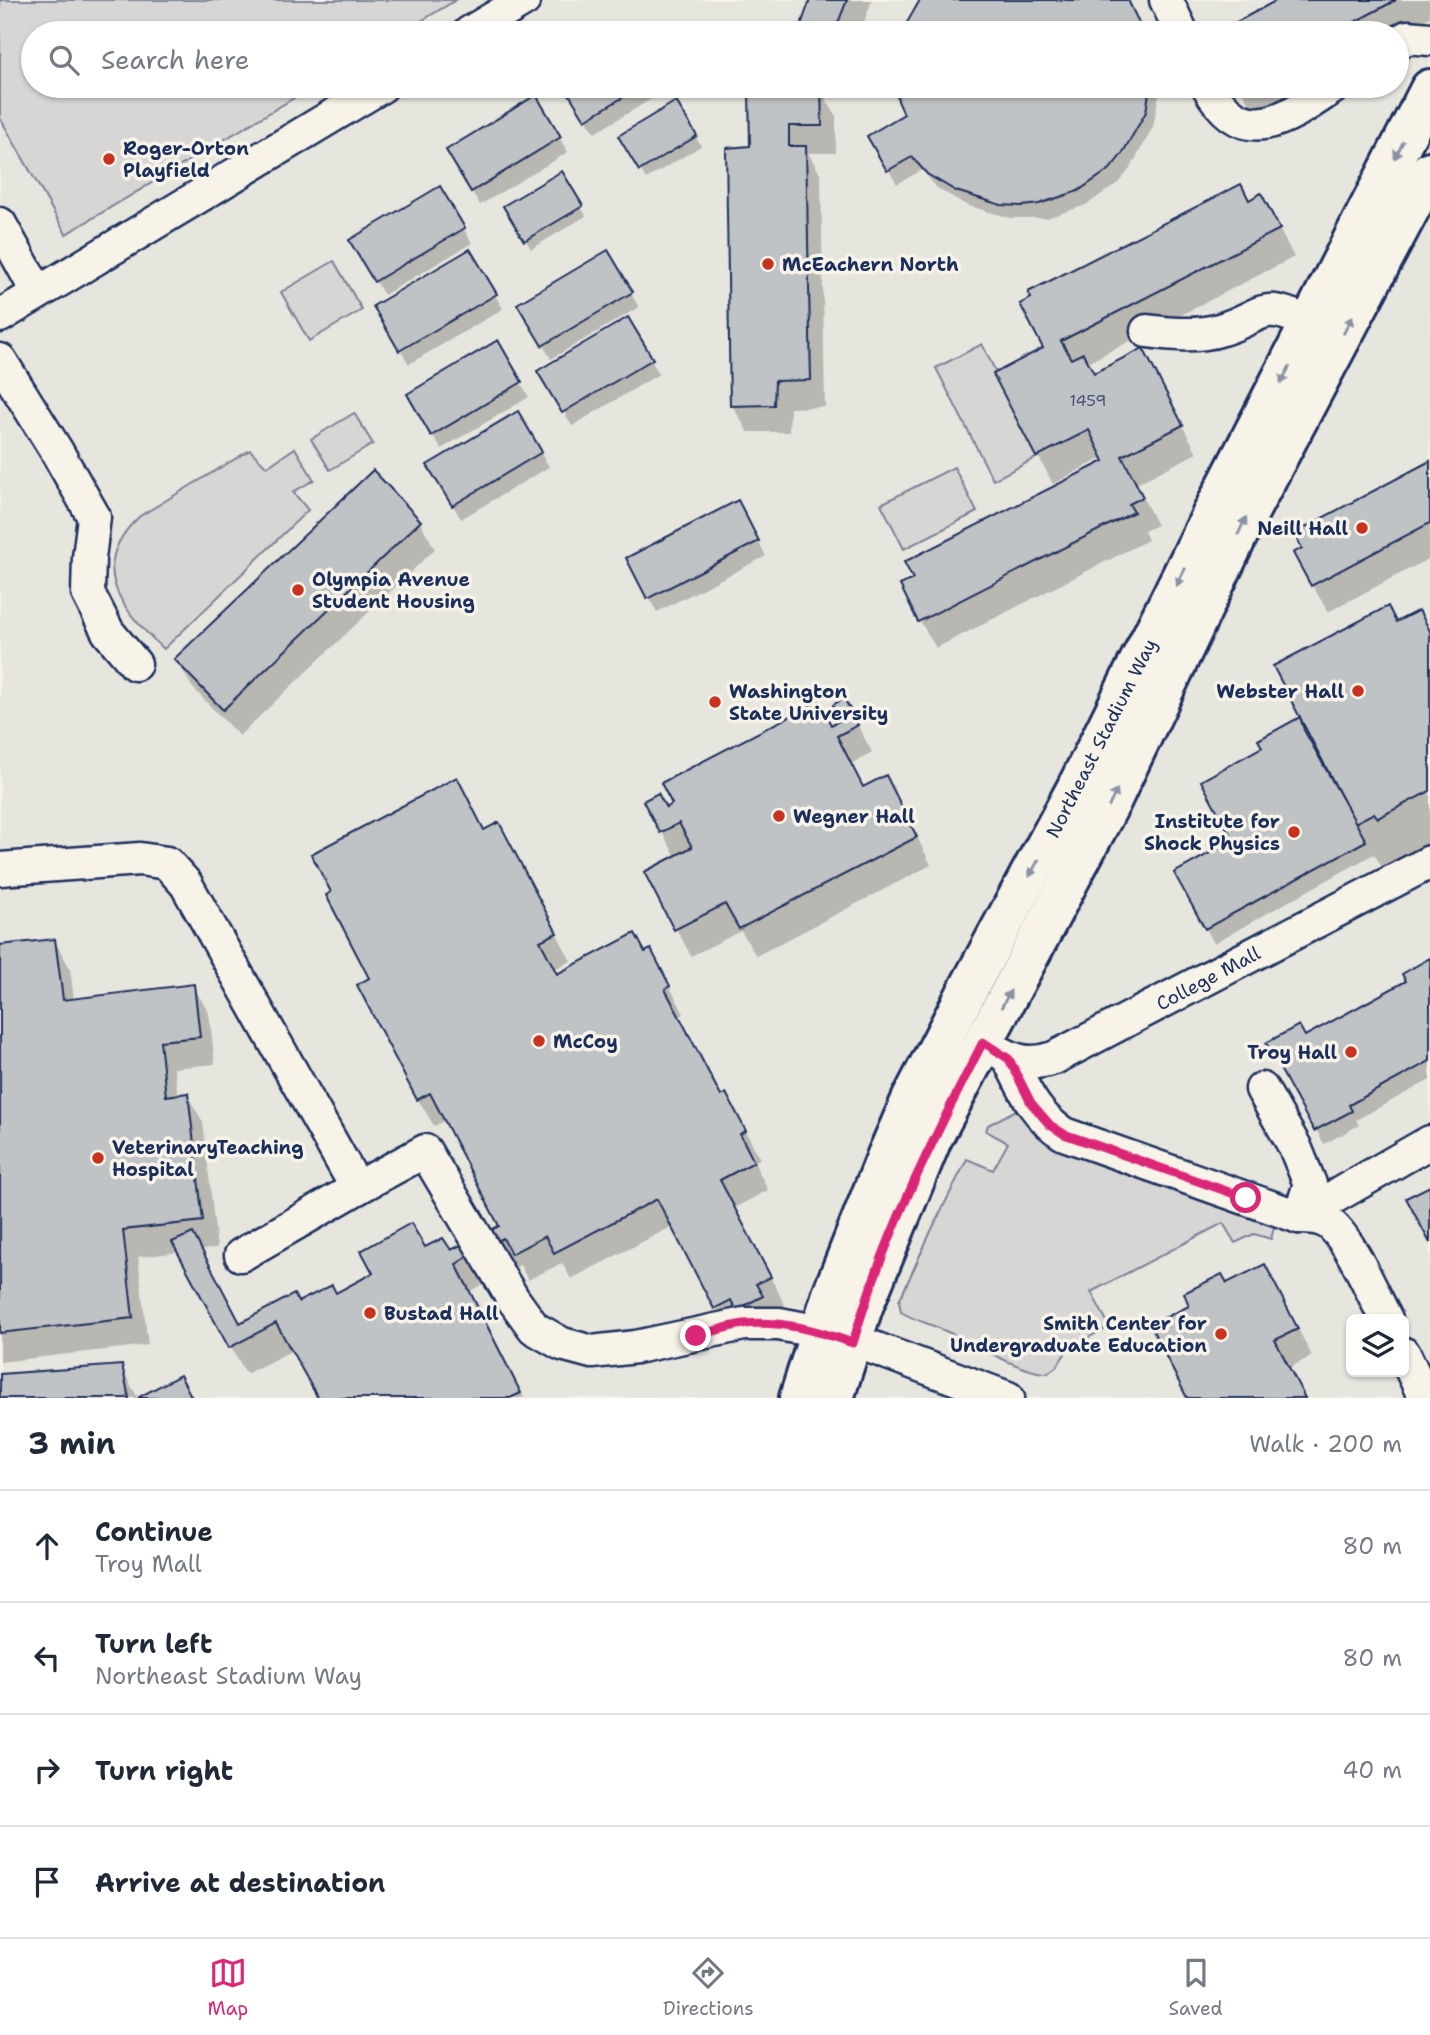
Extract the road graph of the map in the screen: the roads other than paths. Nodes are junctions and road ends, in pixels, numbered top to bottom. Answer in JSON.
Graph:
{"nodes":[{"id":1,"x":524,"y":0,"type":"edge"},
{"id":2,"x":1166,"y":0,"type":"edge"},
{"id":3,"x":489,"y":21,"type":"edge"},
{"id":4,"x":1176,"y":21,"type":"edge"},
{"id":5,"x":1409,"y":37,"type":"edge"},
{"id":6,"x":1430,"y":39,"type":"edge"},
{"id":7,"x":1430,"y":89,"type":"edge"},
{"id":8,"x":362,"y":98,"type":"edge"},
{"id":9,"x":1217,"y":98,"type":"edge"},
{"id":10,"x":1318,"y":98,"type":"edge"},
{"id":11,"x":1430,"y":171,"type":"edge"},
{"id":12,"x":0,"y":224,"type":"edge"},
{"id":13,"x":37,"y":293,"type":"junction"},
{"id":14,"x":0,"y":316,"type":"edge"},
{"id":15,"x":1311,"y":324,"type":"junction"},
{"id":16,"x":1147,"y":331,"type":"dead end"},
{"id":17,"x":0,"y":360,"type":"edge"},
{"id":18,"x":135,"y":664,"type":"dead end"},
{"id":19,"x":1430,"y":862,"type":"edge"},
{"id":20,"x":0,"y":869,"type":"edge"},
{"id":21,"x":996,"y":1051,"type":"junction"},
{"id":22,"x":1262,"y":1089,"type":"dead end"},
{"id":23,"x":1430,"y":1142,"type":"edge"},
{"id":24,"x":357,"y":1188,"type":"junction"},
{"id":25,"x":1291,"y":1214,"type":"junction"},
{"id":26,"x":241,"y":1255,"type":"dead end"},
{"id":27,"x":1383,"y":1314,"type":"edge"},
{"id":28,"x":837,"y":1337,"type":"junction"},
{"id":29,"x":1409,"y":1364,"type":"edge"},
{"id":30,"x":799,"y":1398,"type":"edge"},
{"id":31,"x":834,"y":1398,"type":"edge"},
{"id":32,"x":1008,"y":1398,"type":"edge"},
{"id":33,"x":1425,"y":1398,"type":"edge"}],
"edges":[{"from":1,"to":3,"type":"street"},
{"from":2,"to":4,"type":"street"},
{"from":5,"to":6,"type":"street"},
{"from":7,"to":15,"type":"main road","name":"Northeast Stadium Way","one_way":true},
{"from":8,"to":13,"type":"street"},
{"from":9,"to":10,"type":"street"},
{"from":21,"to":11,"type":"main road","name":"Northeast Stadium Way","one_way":true},
{"from":12,"to":13,"type":"street"},
{"from":13,"to":14,"type":"street"},
{"from":15,"to":16,"type":"street"},
{"from":15,"to":28,"type":"main road","name":"Northeast Stadium Way","one_way":true},
{"from":17,"to":18,"type":"street"},
{"from":19,"to":21,"type":"street","name":"College Mall"},
{"from":20,"to":24,"type":"street"},
{"from":21,"to":25,"type":"street"},
{"from":21,"to":28,"type":"main road","name":"Northeast Stadium Way"},
{"from":22,"to":25,"type":"street"},
{"from":23,"to":25,"type":"street"},
{"from":24,"to":26,"type":"street"},
{"from":24,"to":28,"type":"street"},
{"from":25,"to":27,"type":"street"},
{"from":28,"to":30,"type":"main road","name":"Northeast Stadium Way"},
{"from":28,"to":31,"type":"main road","name":"Northeast Stadium Way"},
{"from":28,"to":32,"type":"street"},
{"from":29,"to":33,"type":"street"}]}
